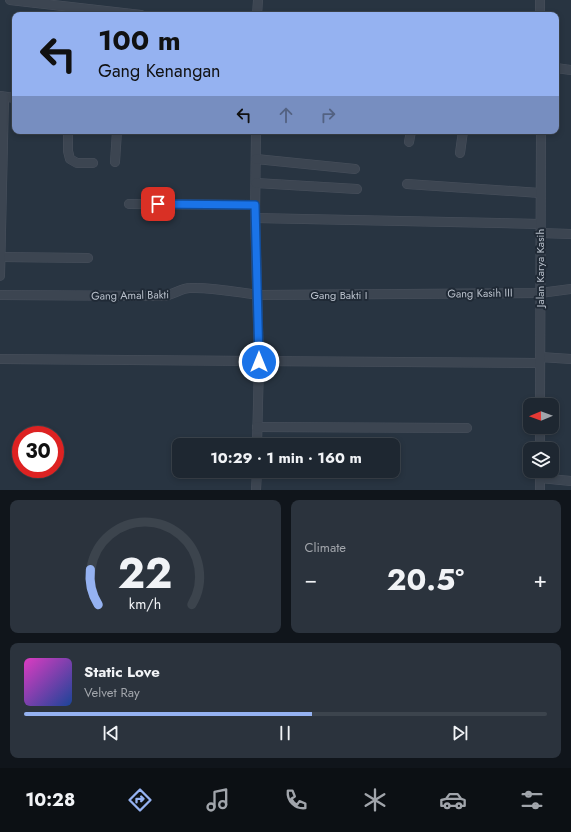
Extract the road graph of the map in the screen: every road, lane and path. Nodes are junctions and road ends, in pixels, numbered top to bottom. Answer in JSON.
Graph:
{"nodes":[{"id":1,"x":10,"y":0,"type":"edge"},
{"id":2,"x":258,"y":0,"type":"edge"},
{"id":3,"x":540,"y":0,"type":"edge"},
{"id":4,"x":115,"y":12,"type":"edge"},
{"id":5,"x":257,"y":12,"type":"edge"},
{"id":6,"x":540,"y":12,"type":"edge"},
{"id":7,"x":559,"y":68,"type":"edge"},
{"id":8,"x":571,"y":70,"type":"edge"},
{"id":9,"x":2,"y":96,"type":"edge"},
{"id":10,"x":12,"y":98,"type":"edge"},
{"id":11,"x":68,"y":134,"type":"edge"},
{"id":12,"x":117,"y":134,"type":"edge"},
{"id":13,"x":256,"y":134,"type":"edge"},
{"id":14,"x":410,"y":134,"type":"edge"},
{"id":15,"x":463,"y":134,"type":"edge"},
{"id":16,"x":541,"y":134,"type":"edge"},
{"id":17,"x":409,"y":142,"type":"dead end"},
{"id":18,"x":460,"y":154,"type":"dead end"},
{"id":19,"x":256,"y":159,"type":"junction"},
{"id":20,"x":115,"y":162,"type":"dead end"},
{"id":21,"x":93,"y":163,"type":"dead end"},
{"id":22,"x":356,"y":169,"type":"dead end"},
{"id":23,"x":256,"y":183,"type":"junction"},
{"id":24,"x":407,"y":184,"type":"dead end"},
{"id":25,"x":356,"y":189,"type":"dead end"},
{"id":26,"x":540,"y":193,"type":"junction"},
{"id":27,"x":129,"y":204,"type":"dead end"},
{"id":28,"x":255,"y":205,"type":"junction"},
{"id":29,"x":255,"y":218,"type":"junction"},
{"id":30,"x":540,"y":228,"type":"junction"},
{"id":31,"x":571,"y":234,"type":"edge"},
{"id":32,"x":0,"y":256,"type":"edge"},
{"id":33,"x":88,"y":258,"type":"dead end"},
{"id":34,"x":0,"y":276,"type":"edge"},
{"id":35,"x":571,"y":289,"type":"edge"},
{"id":36,"x":540,"y":293,"type":"junction"},
{"id":37,"x":420,"y":294,"type":"joint"},
{"id":38,"x":258,"y":295,"type":"junction"},
{"id":39,"x":0,"y":296,"type":"edge"},
{"id":40,"x":0,"y":359,"type":"edge"},
{"id":41,"x":571,"y":359,"type":"edge"},
{"id":42,"x":539,"y":360,"type":"junction"},
{"id":43,"x":259,"y":362,"type":"junction"},
{"id":44,"x":540,"y":398,"type":"edge"},
{"id":45,"x":257,"y":427,"type":"junction"},
{"id":46,"x":467,"y":428,"type":"dead end"},
{"id":47,"x":257,"y":438,"type":"edge"},
{"id":48,"x":257,"y":478,"type":"edge"},
{"id":49,"x":540,"y":478,"type":"edge"},
{"id":50,"x":556,"y":478,"type":"edge"},
{"id":51,"x":571,"y":481,"type":"edge"},
{"id":52,"x":256,"y":490,"type":"edge"},
{"id":53,"x":540,"y":490,"type":"edge"}],
"edges":[{"from":1,"to":4,"type":"street"},
{"from":2,"to":5,"type":"street"},
{"from":3,"to":6,"type":"street"},
{"from":7,"to":8,"type":"street"},
{"from":9,"to":10,"type":"street"},
{"from":9,"to":32,"type":"street"},
{"from":11,"to":21,"type":"street"},
{"from":12,"to":20,"type":"street"},
{"from":13,"to":19,"type":"street"},
{"from":14,"to":17,"type":"street"},
{"from":15,"to":18,"type":"street"},
{"from":16,"to":26,"type":"street","name":"Jalan Karya Kasih"},
{"from":19,"to":22,"type":"street"},
{"from":19,"to":23,"type":"street"},
{"from":23,"to":25,"type":"street"},
{"from":23,"to":28,"type":"street"},
{"from":24,"to":26,"type":"street"},
{"from":26,"to":30,"type":"street","name":"Jalan Karya Kasih"},
{"from":27,"to":28,"type":"street"},
{"from":28,"to":29,"type":"street"},
{"from":29,"to":30,"type":"street"},
{"from":29,"to":38,"type":"street"},
{"from":30,"to":31,"type":"street"},
{"from":30,"to":36,"type":"street","name":"Jalan Karya Kasih"},
{"from":32,"to":33,"type":"street"},
{"from":32,"to":34,"type":"street"},
{"from":35,"to":36,"type":"street","name":"Gang Kasih III"},
{"from":36,"to":37,"type":"street","name":"Gang Kasih III"},
{"from":36,"to":42,"type":"street","name":"Jalan Karya Kasih"},
{"from":37,"to":38,"type":"street","name":"Gang Bakti I"},
{"from":38,"to":39,"type":"street","name":"Gang Amal Bakti"},
{"from":38,"to":43,"type":"street"},
{"from":40,"to":43,"type":"street"},
{"from":41,"to":42,"type":"street"},
{"from":42,"to":43,"type":"street"},
{"from":42,"to":44,"type":"street","name":"Jalan Karya Kasih"},
{"from":43,"to":45,"type":"street"},
{"from":45,"to":46,"type":"street"},
{"from":45,"to":47,"type":"street"},
{"from":48,"to":52,"type":"street"},
{"from":49,"to":53,"type":"street"},
{"from":50,"to":51,"type":"street"}]}
